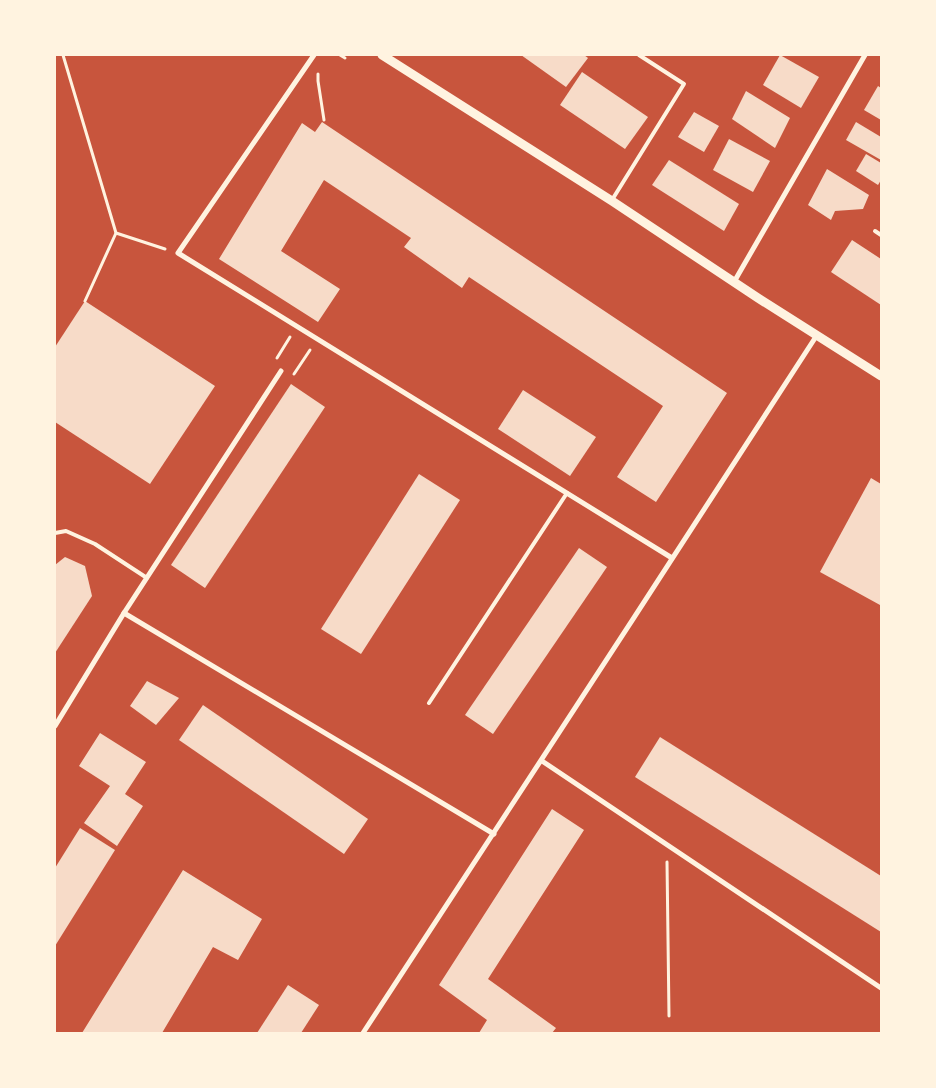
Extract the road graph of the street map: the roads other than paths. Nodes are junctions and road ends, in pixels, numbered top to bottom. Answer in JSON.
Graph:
{"nodes":[{"id":1,"x":314,"y":55,"type":"edge"},
{"id":2,"x":382,"y":55,"type":"edge"},
{"id":3,"x":639,"y":55,"type":"edge"},
{"id":4,"x":865,"y":55,"type":"edge"},
{"id":5,"x":612,"y":201,"type":"junction"},
{"id":6,"x":875,"y":231,"type":"dead end"},
{"id":7,"x":881,"y":235,"type":"edge"},
{"id":8,"x":734,"y":282,"type":"junction"},
{"id":9,"x":817,"y":336,"type":"junction"},
{"id":10,"x":281,"y":371,"type":"road end"},
{"id":11,"x":881,"y":376,"type":"edge"},
{"id":12,"x":567,"y":493,"type":"junction"},
{"id":13,"x":55,"y":533,"type":"edge"},
{"id":14,"x":672,"y":558,"type":"junction"},
{"id":15,"x":147,"y":578,"type":"junction"},
{"id":16,"x":124,"y":614,"type":"junction"},
{"id":17,"x":429,"y":703,"type":"dead end"},
{"id":18,"x":55,"y":726,"type":"edge"},
{"id":19,"x":542,"y":761,"type":"junction"},
{"id":20,"x":494,"y":834,"type":"junction"},
{"id":21,"x":881,"y":988,"type":"edge"},
{"id":22,"x":363,"y":1033,"type":"edge"}],
"edges":[{"from":1,"to":12,"type":"street"},
{"from":2,"to":5,"type":"street"},
{"from":3,"to":5,"type":"lane"},
{"from":4,"to":8,"type":"street"},
{"from":5,"to":8,"type":"street"},
{"from":6,"to":7,"type":"lane"},
{"from":8,"to":9,"type":"street"},
{"from":9,"to":11,"type":"street"},
{"from":9,"to":14,"type":"street"},
{"from":10,"to":15,"type":"street"},
{"from":12,"to":14,"type":"street"},
{"from":12,"to":17,"type":"lane"},
{"from":13,"to":15,"type":"lane"},
{"from":14,"to":19,"type":"street"},
{"from":15,"to":16,"type":"street"},
{"from":16,"to":18,"type":"street"},
{"from":16,"to":20,"type":"street"},
{"from":19,"to":20,"type":"street"},
{"from":19,"to":21,"type":"street"},
{"from":20,"to":22,"type":"street"}]}
